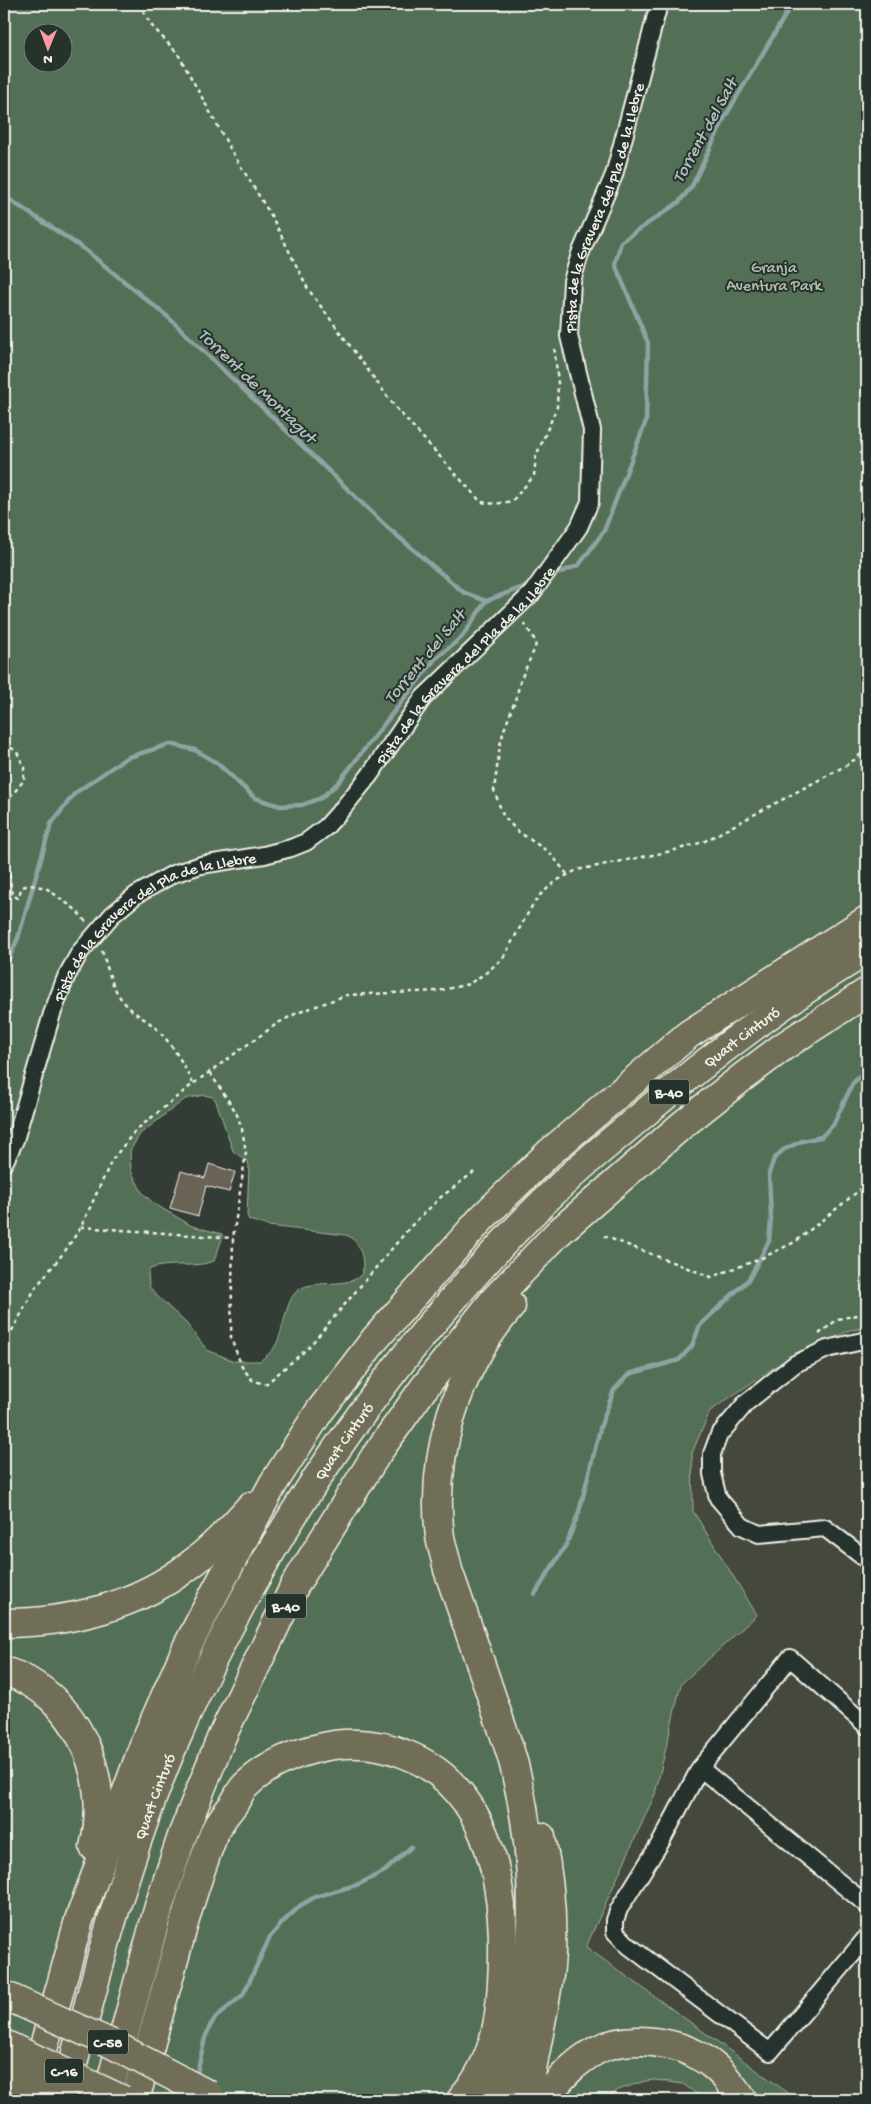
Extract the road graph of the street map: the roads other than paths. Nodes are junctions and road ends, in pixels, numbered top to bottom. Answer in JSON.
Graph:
{"nodes":[{"id":1,"x":659,"y":4,"type":"edge"},
{"id":2,"x":867,"y":920,"type":"edge"},
{"id":3,"x":867,"y":951,"type":"edge"},
{"id":4,"x":867,"y":992,"type":"edge"},
{"id":5,"x":4,"y":1163,"type":"edge"},
{"id":6,"x":607,"y":1191,"type":"junction"},
{"id":7,"x":867,"y":1340,"type":"edge"},
{"id":8,"x":273,"y":1484,"type":"junction"},
{"id":9,"x":867,"y":1560,"type":"edge"},
{"id":10,"x":4,"y":1623,"type":"edge"},
{"id":11,"x":4,"y":1671,"type":"edge"},
{"id":12,"x":867,"y":1726,"type":"edge"},
{"id":13,"x":514,"y":1764,"type":"junction"},
{"id":14,"x":700,"y":1768,"type":"junction"},
{"id":15,"x":867,"y":1906,"type":"edge"},
{"id":16,"x":80,"y":1920,"type":"junction"},
{"id":17,"x":867,"y":1937,"type":"edge"},
{"id":18,"x":4,"y":1995,"type":"edge"},
{"id":19,"x":4,"y":2044,"type":"edge"},
{"id":20,"x":4,"y":2073,"type":"edge"},
{"id":21,"x":215,"y":2099,"type":"edge"},
{"id":22,"x":29,"y":2100,"type":"edge"},
{"id":23,"x":63,"y":2100,"type":"edge"},
{"id":24,"x":106,"y":2100,"type":"edge"},
{"id":25,"x":123,"y":2100,"type":"edge"},
{"id":26,"x":135,"y":2100,"type":"edge"},
{"id":27,"x":461,"y":2100,"type":"edge"},
{"id":28,"x":496,"y":2100,"type":"edge"},
{"id":29,"x":527,"y":2100,"type":"edge"},
{"id":30,"x":546,"y":2100,"type":"edge"},
{"id":31,"x":743,"y":2100,"type":"edge"}],
"edges":[{"from":1,"to":5,"type":"street","name":"Pista de la Gravera del Pla de la Llebre"},
{"from":2,"to":8,"type":"highway"},
{"from":3,"to":23,"type":"highway","name":"Quart Cinturó","number":"B-40"},
{"from":4,"to":6,"type":"highway","name":"Quart Cinturó","number":"B-40"},
{"from":6,"to":13,"type":"highway"},
{"from":6,"to":24,"type":"highway","name":"Quart Cinturó","number":"B-40"},
{"from":7,"to":9,"type":"street"},
{"from":8,"to":10,"type":"highway"},
{"from":8,"to":16,"type":"highway"},
{"from":11,"to":16,"type":"highway"},
{"from":12,"to":14,"type":"street"},
{"from":13,"to":28,"type":"highway"},
{"from":13,"to":29,"type":"highway"},
{"from":14,"to":15,"type":"street"},
{"from":14,"to":17,"type":"street"},
{"from":16,"to":22,"type":"highway"},
{"from":18,"to":21,"type":"highway","number":"C-58","bridge":true},
{"from":19,"to":25,"type":"highway","number":"C-16","bridge":true},
{"from":20,"to":23,"type":"highway","number":"C-16","bridge":true},
{"from":26,"to":27,"type":"highway"},
{"from":30,"to":31,"type":"highway"}]}
